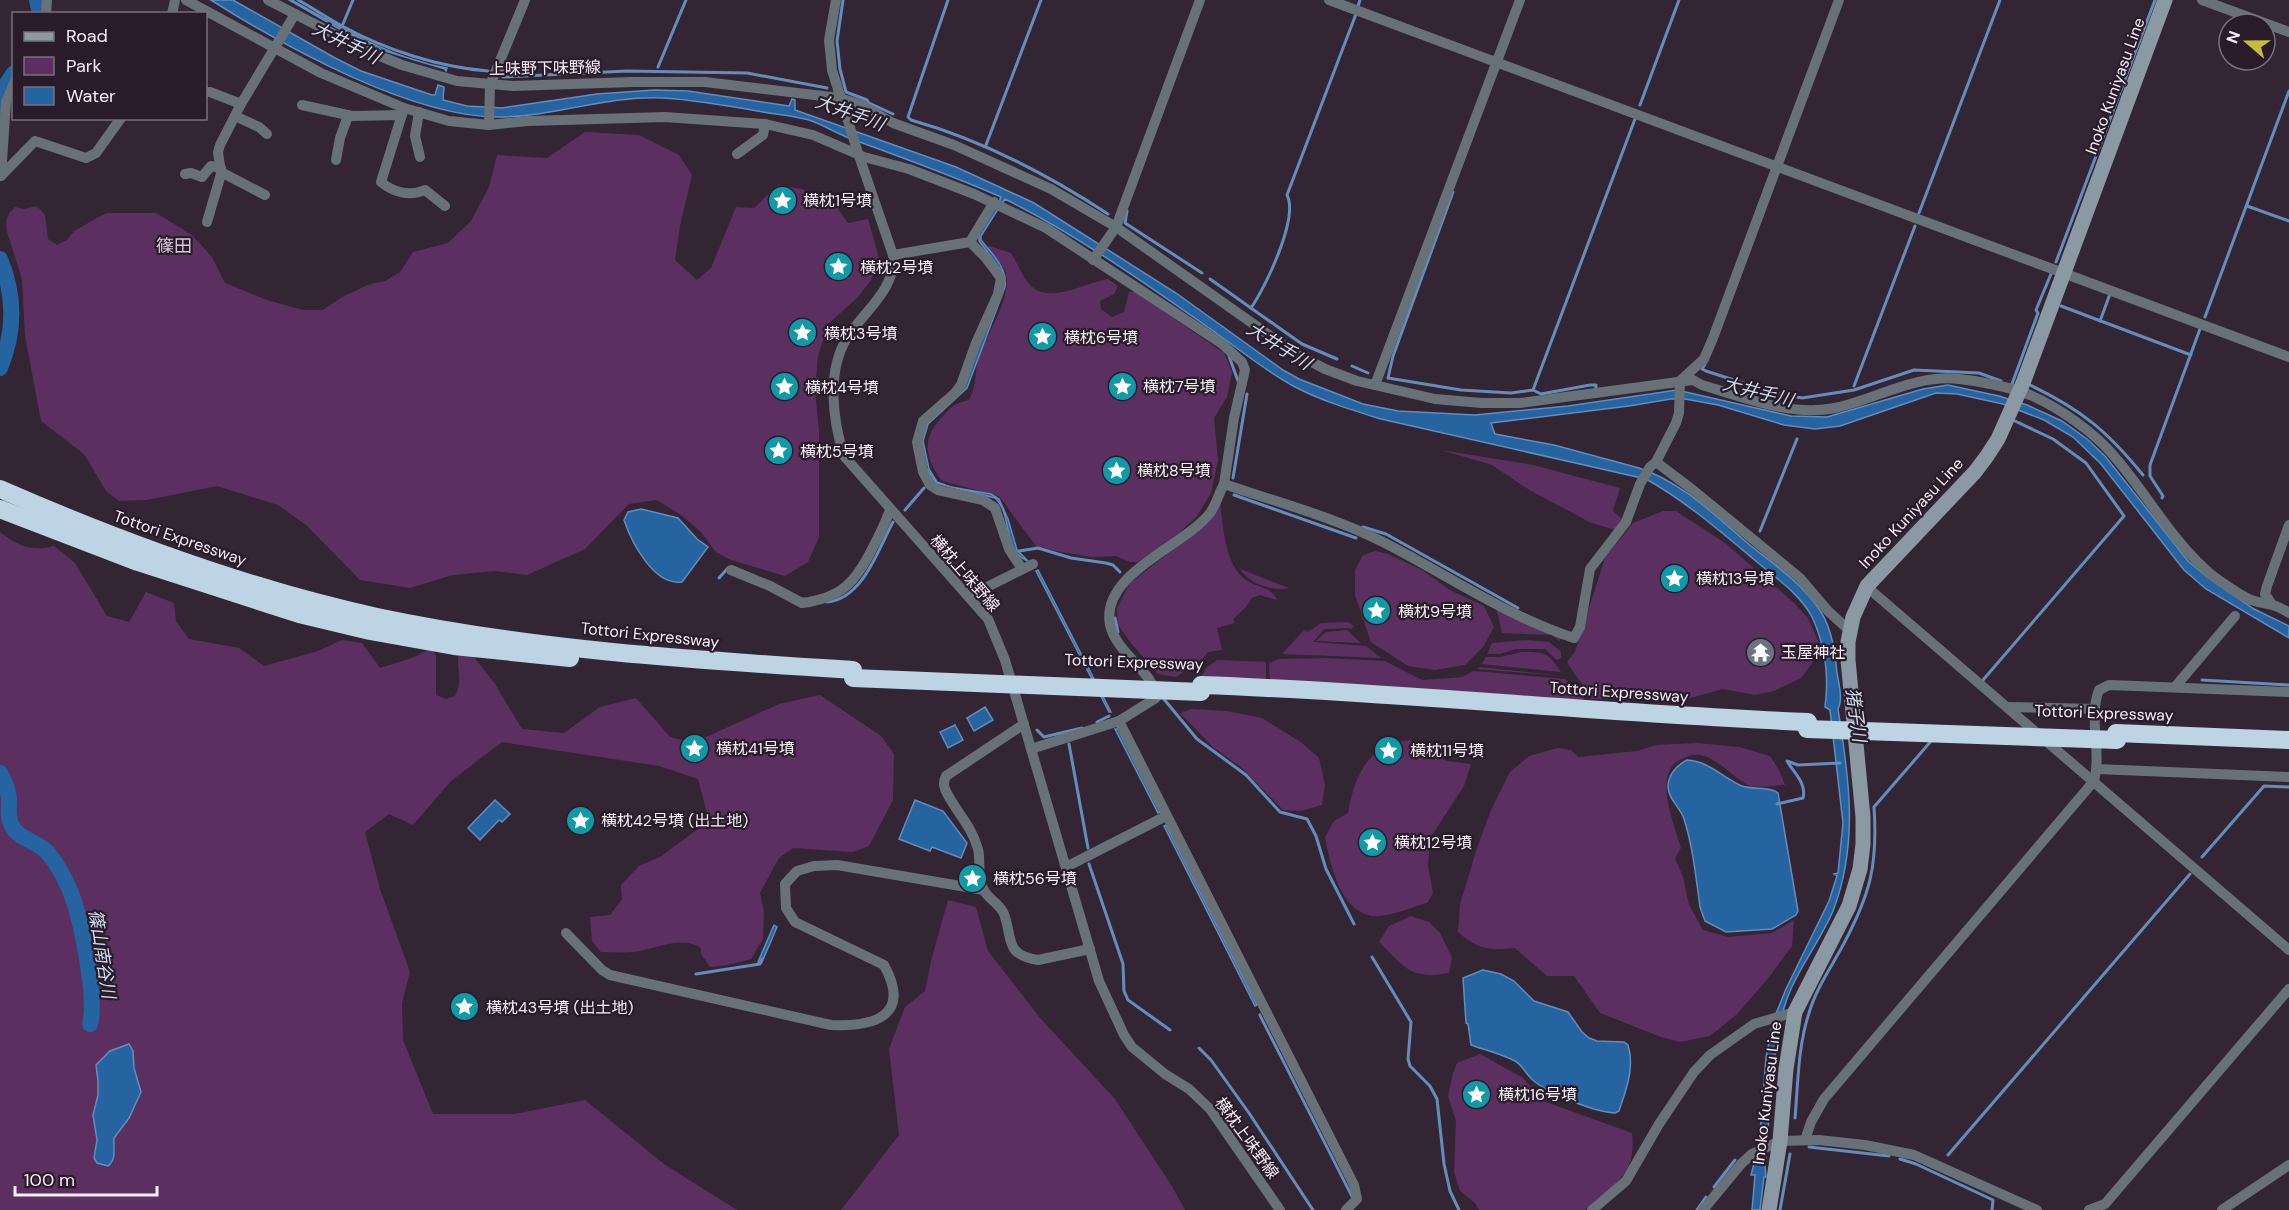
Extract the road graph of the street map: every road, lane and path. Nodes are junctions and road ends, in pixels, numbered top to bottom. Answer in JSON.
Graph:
{"nodes":[{"id":1,"x":186,"y":0,"type":"edge"},
{"id":2,"x":268,"y":0,"type":"edge"},
{"id":3,"x":525,"y":0,"type":"edge"},
{"id":4,"x":836,"y":0,"type":"edge"},
{"id":5,"x":1200,"y":0,"type":"edge"},
{"id":6,"x":1329,"y":0,"type":"edge"},
{"id":7,"x":1520,"y":0,"type":"edge"},
{"id":8,"x":1839,"y":0,"type":"edge"},
{"id":9,"x":2165,"y":0,"type":"edge"},
{"id":10,"x":2202,"y":0,"type":"edge"},
{"id":11,"x":292,"y":17,"type":"junction"},
{"id":12,"x":2289,"y":32,"type":"edge"},
{"id":13,"x":274,"y":46,"type":"junction"},
{"id":14,"x":1496,"y":63,"type":"junction"},
{"id":15,"x":490,"y":85,"type":"junction"},
{"id":16,"x":12,"y":88,"type":"edge"},
{"id":17,"x":207,"y":92,"type":"edge"},
{"id":18,"x":840,"y":98,"type":"junction"},
{"id":19,"x":241,"y":104,"type":"junction"},
{"id":20,"x":302,"y":105,"type":"dead end"},
{"id":21,"x":403,"y":111,"type":"junction"},
{"id":22,"x":419,"y":112,"type":"junction"},
{"id":23,"x":235,"y":116,"type":"junction"},
{"id":24,"x":348,"y":116,"type":"junction"},
{"id":25,"x":120,"y":120,"type":"edge"},
{"id":26,"x":765,"y":124,"type":"junction"},
{"id":27,"x":489,"y":125,"type":"junction"},
{"id":28,"x":267,"y":134,"type":"dead end"},
{"id":29,"x":858,"y":153,"type":"junction"},
{"id":30,"x":737,"y":154,"type":"dead end"},
{"id":31,"x":420,"y":158,"type":"dead end"},
{"id":32,"x":336,"y":160,"type":"dead end"},
{"id":33,"x":1777,"y":167,"type":"junction"},
{"id":34,"x":221,"y":170,"type":"junction"},
{"id":35,"x":185,"y":174,"type":"dead end"},
{"id":36,"x":265,"y":195,"type":"dead end"},
{"id":37,"x":994,"y":202,"type":"junction"},
{"id":38,"x":446,"y":206,"type":"dead end"},
{"id":39,"x":207,"y":222,"type":"dead end"},
{"id":40,"x":1116,"y":228,"type":"junction"},
{"id":41,"x":970,"y":242,"type":"junction"},
{"id":42,"x":893,"y":255,"type":"junction"},
{"id":43,"x":1093,"y":260,"type":"junction"},
{"id":44,"x":2064,"y":274,"type":"junction"},
{"id":45,"x":2289,"y":357,"type":"edge"},
{"id":46,"x":1680,"y":381,"type":"junction"},
{"id":47,"x":1375,"y":385,"type":"junction"},
{"id":48,"x":2018,"y":394,"type":"junction"},
{"id":49,"x":1656,"y":462,"type":"junction"},
{"id":50,"x":1224,"y":484,"type":"junction"},
{"id":51,"x":0,"y":489,"type":"edge"},
{"id":52,"x":0,"y":509,"type":"edge"},
{"id":53,"x":890,"y":510,"type":"junction"},
{"id":54,"x":2289,"y":525,"type":"edge"},
{"id":55,"x":1033,"y":564,"type":"dead end"},
{"id":56,"x":1022,"y":569,"type":"junction"},
{"id":57,"x":731,"y":570,"type":"dead end"},
{"id":58,"x":1867,"y":587,"type":"junction"},
{"id":59,"x":969,"y":596,"type":"junction"},
{"id":60,"x":2271,"y":603,"type":"junction"},
{"id":61,"x":2289,"y":613,"type":"edge"},
{"id":62,"x":2235,"y":616,"type":"dead end"},
{"id":63,"x":1850,"y":631,"type":"junction"},
{"id":64,"x":853,"y":674,"type":"junction"},
{"id":65,"x":2175,"y":687,"type":"junction"},
{"id":66,"x":2289,"y":692,"type":"edge"},
{"id":67,"x":2007,"y":706,"type":"junction"},
{"id":68,"x":2095,"y":709,"type":"junction"},
{"id":69,"x":1119,"y":721,"type":"junction"},
{"id":70,"x":1024,"y":724,"type":"junction"},
{"id":71,"x":2116,"y":736,"type":"junction"},
{"id":72,"x":2289,"y":740,"type":"edge"},
{"id":73,"x":2289,"y":747,"type":"edge"},
{"id":74,"x":1031,"y":749,"type":"junction"},
{"id":75,"x":2097,"y":769,"type":"junction"},
{"id":76,"x":2289,"y":777,"type":"edge"},
{"id":77,"x":2094,"y":781,"type":"junction"},
{"id":78,"x":1166,"y":816,"type":"junction"},
{"id":79,"x":1066,"y":867,"type":"junction"},
{"id":80,"x":984,"y":890,"type":"junction"},
{"id":81,"x":566,"y":933,"type":"dead end"},
{"id":82,"x":1090,"y":949,"type":"junction"},
{"id":83,"x":2289,"y":950,"type":"edge"},
{"id":84,"x":2289,"y":989,"type":"edge"},
{"id":85,"x":1795,"y":1012,"type":"junction"},
{"id":86,"x":1804,"y":1140,"type":"junction"},
{"id":87,"x":1780,"y":1141,"type":"junction"},
{"id":88,"x":2289,"y":1165,"type":"edge"},
{"id":89,"x":1280,"y":1210,"type":"edge"},
{"id":90,"x":1346,"y":1210,"type":"edge"},
{"id":91,"x":1592,"y":1210,"type":"edge"},
{"id":92,"x":1703,"y":1210,"type":"edge"},
{"id":93,"x":1769,"y":1210,"type":"edge"},
{"id":94,"x":2037,"y":1210,"type":"edge"},
{"id":95,"x":2089,"y":1210,"type":"edge"},
{"id":96,"x":2222,"y":1210,"type":"edge"}],
"edges":[{"from":1,"to":13,"type":"street"},
{"from":2,"to":11,"type":"street","name":"上味野下味野線"},
{"from":3,"to":15,"type":"street"},
{"from":4,"to":18,"type":"street"},
{"from":5,"to":40,"type":"street"},
{"from":6,"to":14,"type":"street"},
{"from":7,"to":14,"type":"street"},
{"from":8,"to":33,"type":"street"},
{"from":9,"to":44,"type":"main road","name":"Inoko Kuniyasu Line"},
{"from":10,"to":12,"type":"street"},
{"from":11,"to":13,"type":"street"},
{"from":11,"to":15,"type":"street","name":"上味野下味野線"},
{"from":13,"to":19,"type":"street"},
{"from":13,"to":21,"type":"street"},
{"from":14,"to":33,"type":"street"},
{"from":14,"to":47,"type":"street"},
{"from":15,"to":18,"type":"street","name":"上味野下味野線"},
{"from":15,"to":27,"type":"street"},
{"from":16,"to":25,"type":"street"},
{"from":17,"to":19,"type":"street"},
{"from":18,"to":29,"type":"street"},
{"from":18,"to":40,"type":"street","name":"上味野下味野線"},
{"from":19,"to":23,"type":"street"},
{"from":20,"to":24,"type":"street"},
{"from":21,"to":22,"type":"street"},
{"from":21,"to":24,"type":"street"},
{"from":21,"to":38,"type":"street"},
{"from":22,"to":27,"type":"street"},
{"from":22,"to":31,"type":"street"},
{"from":23,"to":28,"type":"street"},
{"from":23,"to":34,"type":"street"},
{"from":24,"to":32,"type":"street"},
{"from":26,"to":27,"type":"street"},
{"from":26,"to":29,"type":"street"},
{"from":26,"to":30,"type":"street"},
{"from":29,"to":37,"type":"street"},
{"from":29,"to":42,"type":"street"},
{"from":33,"to":44,"type":"street"},
{"from":33,"to":46,"type":"street"},
{"from":34,"to":35,"type":"street"},
{"from":34,"to":36,"type":"street"},
{"from":34,"to":39,"type":"street"},
{"from":37,"to":41,"type":"street"},
{"from":37,"to":43,"type":"street"},
{"from":40,"to":43,"type":"street"},
{"from":40,"to":47,"type":"street","name":"上味野下味野線"},
{"from":41,"to":42,"type":"street"},
{"from":41,"to":56,"type":"street"},
{"from":42,"to":53,"type":"street","name":"横枕上味野線"},
{"from":43,"to":50,"type":"street"},
{"from":44,"to":45,"type":"street"},
{"from":44,"to":48,"type":"main road","name":"Inoko Kuniyasu Line"},
{"from":46,"to":47,"type":"street","name":"上味野下味野線"},
{"from":46,"to":48,"type":"street"},
{"from":46,"to":49,"type":"street"},
{"from":48,"to":58,"type":"main road","name":"Inoko Kuniyasu Line"},
{"from":48,"to":60,"type":"street"},
{"from":49,"to":50,"type":"street"},
{"from":49,"to":63,"type":"street"},
{"from":50,"to":69,"type":"street"},
{"from":51,"to":64,"type":"highway","name":"Tottori Expressway"},
{"from":52,"to":64,"type":"highway","name":"Tottori Expressway"},
{"from":53,"to":57,"type":"street"},
{"from":53,"to":59,"type":"street","name":"横枕上味野線"},
{"from":54,"to":60,"type":"street"},
{"from":55,"to":56,"type":"street"},
{"from":56,"to":59,"type":"street"},
{"from":58,"to":63,"type":"main road","name":"Inoko Kuniyasu Line"},
{"from":58,"to":67,"type":"street"},
{"from":59,"to":70,"type":"street","name":"横枕上味野線"},
{"from":60,"to":61,"type":"street"},
{"from":62,"to":65,"type":"street"},
{"from":63,"to":85,"type":"main road","name":"Inoko Kuniyasu Line"},
{"from":64,"to":71,"type":"highway","name":"Tottori Expressway"},
{"from":65,"to":66,"type":"street"},
{"from":65,"to":68,"type":"street"},
{"from":67,"to":68,"type":"street"},
{"from":67,"to":77,"type":"street"},
{"from":68,"to":75,"type":"street"},
{"from":69,"to":74,"type":"street"},
{"from":69,"to":78,"type":"street"},
{"from":70,"to":74,"type":"street","name":"横枕上味野線"},
{"from":70,"to":80,"type":"street"},
{"from":71,"to":72,"type":"highway","name":"Tottori Expressway"},
{"from":71,"to":73,"type":"highway","name":"Tottori Expressway"},
{"from":74,"to":79,"type":"street","name":"横枕上味野線"},
{"from":75,"to":76,"type":"street"},
{"from":75,"to":77,"type":"street"},
{"from":77,"to":83,"type":"street"},
{"from":77,"to":86,"type":"street"},
{"from":78,"to":79,"type":"street"},
{"from":78,"to":90,"type":"street"},
{"from":79,"to":82,"type":"street","name":"横枕上味野線"},
{"from":80,"to":81,"type":"street"},
{"from":80,"to":82,"type":"street"},
{"from":82,"to":89,"type":"street","name":"横枕上味野線"},
{"from":84,"to":95,"type":"street"},
{"from":85,"to":87,"type":"main road","name":"Inoko Kuniyasu Line"},
{"from":85,"to":91,"type":"street"},
{"from":86,"to":87,"type":"street"},
{"from":86,"to":94,"type":"street"},
{"from":87,"to":92,"type":"street"},
{"from":87,"to":93,"type":"main road","name":"Inoko Kuniyasu Line"},
{"from":88,"to":96,"type":"street"}]}
